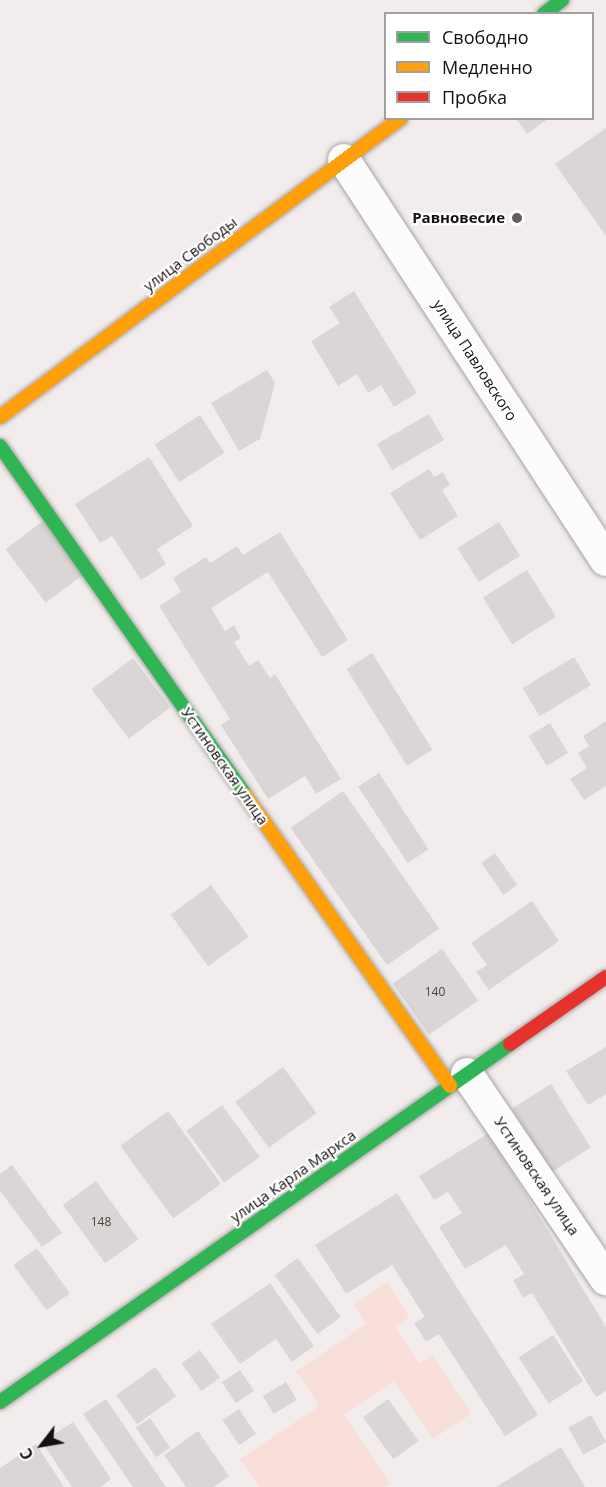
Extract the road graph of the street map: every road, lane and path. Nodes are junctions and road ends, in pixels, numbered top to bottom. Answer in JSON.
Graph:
{"nodes":[{"id":1,"x":562,"y":0,"type":"edge"},
{"id":2,"x":547,"y":12,"type":"edge"},
{"id":3,"x":398,"y":120,"type":"edge"},
{"id":4,"x":344,"y":160,"type":"junction"},
{"id":5,"x":0,"y":417,"type":"edge"},
{"id":6,"x":0,"y":446,"type":"edge"},
{"id":7,"x":606,"y":560,"type":"edge"},
{"id":8,"x":606,"y":977,"type":"edge"},
{"id":9,"x":459,"y":1080,"type":"junction"},
{"id":10,"x":606,"y":1279,"type":"edge"},
{"id":11,"x":0,"y":1402,"type":"edge"}],
"edges":[{"from":1,"to":2,"type":"street"},
{"from":3,"to":4,"type":"street","name":"улица Свободы"},
{"from":4,"to":5,"type":"street","name":"улица Свободы"},
{"from":4,"to":7,"type":"street","name":"улица Павловского"},
{"from":6,"to":9,"type":"street","name":"Устиновская улица"},
{"from":8,"to":9,"type":"street","name":"улица Карла Маркса"},
{"from":9,"to":10,"type":"street","name":"Устиновская улица"},
{"from":9,"to":11,"type":"street","name":"улица Карла Маркса"}]}
